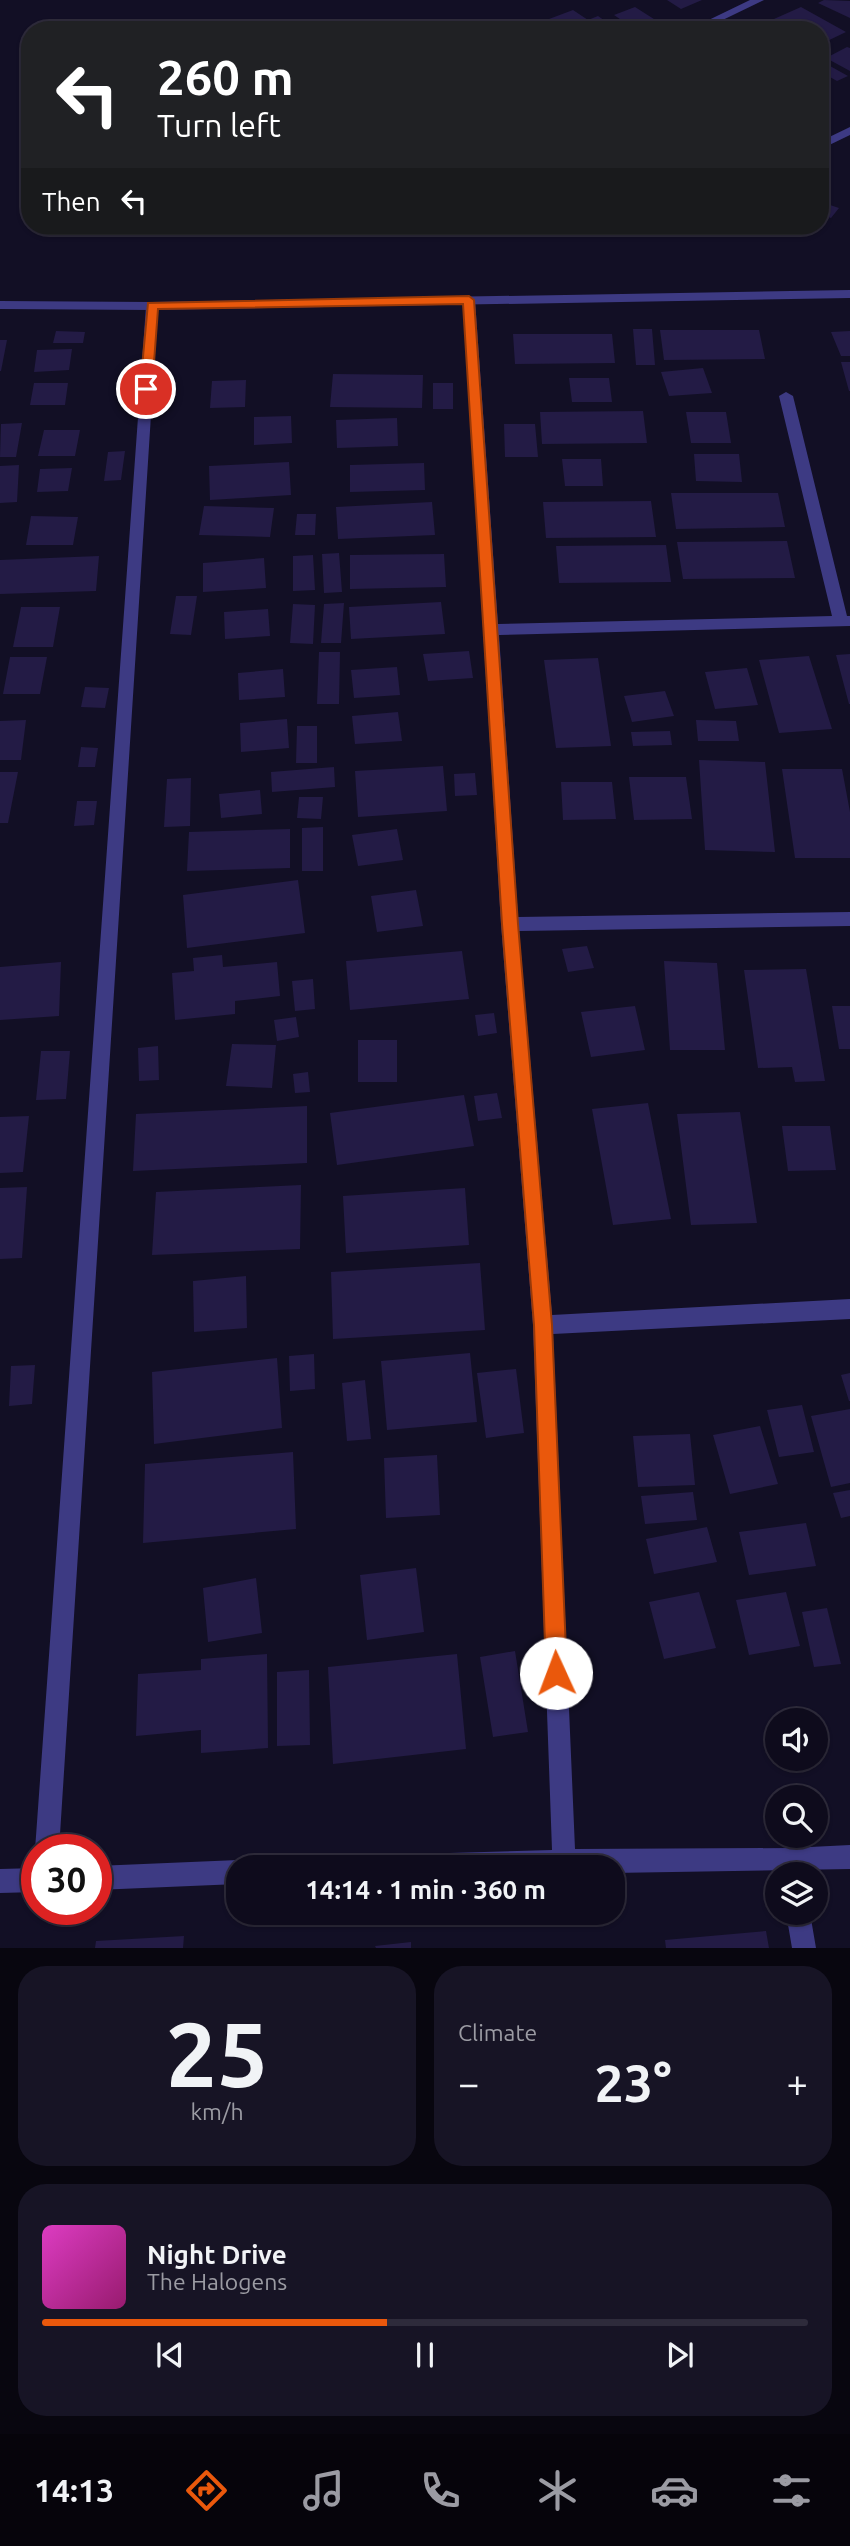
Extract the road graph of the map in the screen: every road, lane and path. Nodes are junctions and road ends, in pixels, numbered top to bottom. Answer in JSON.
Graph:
{"nodes":[{"id":1,"x":759,"y":0,"type":"edge"},
{"id":2,"x":713,"y":21,"type":"edge"},
{"id":3,"x":850,"y":130,"type":"edge"},
{"id":4,"x":829,"y":142,"type":"edge"},
{"id":5,"x":850,"y":294,"type":"edge"},
{"id":6,"x":469,"y":300,"type":"junction"},
{"id":7,"x":0,"y":305,"type":"edge"},
{"id":8,"x":152,"y":306,"type":"junction"},
{"id":9,"x":786,"y":396,"type":"dead end"},
{"id":10,"x":845,"y":621,"type":"edge"},
{"id":11,"x":492,"y":630,"type":"junction"},
{"id":12,"x":850,"y":919,"type":"edge"},
{"id":13,"x":510,"y":924,"type":"junction"},
{"id":14,"x":850,"y":1309,"type":"edge"},
{"id":15,"x":543,"y":1325,"type":"junction"},
{"id":16,"x":48,"y":1834,"type":"edge"},
{"id":17,"x":564,"y":1855,"type":"edge"},
{"id":18,"x":850,"y":1857,"type":"edge"},
{"id":19,"x":820,"y":1862,"type":"edge"},
{"id":20,"x":625,"y":1863,"type":"edge"},
{"id":21,"x":765,"y":1866,"type":"edge"},
{"id":22,"x":226,"y":1873,"type":"edge"},
{"id":23,"x":112,"y":1877,"type":"edge"},
{"id":24,"x":21,"y":1880,"type":"edge"},
{"id":25,"x":0,"y":1881,"type":"edge"},
{"id":26,"x":800,"y":1925,"type":"edge"},
{"id":27,"x":804,"y":1948,"type":"edge"}],
"edges":[{"from":1,"to":2,"type":"street"},
{"from":3,"to":4,"type":"street"},
{"from":5,"to":6,"type":"street"},
{"from":6,"to":8,"type":"street"},
{"from":6,"to":11,"type":"street"},
{"from":7,"to":8,"type":"street"},
{"from":8,"to":16,"type":"street"},
{"from":9,"to":10,"type":"street"},
{"from":10,"to":11,"type":"street"},
{"from":11,"to":13,"type":"street"},
{"from":12,"to":13,"type":"street"},
{"from":13,"to":15,"type":"street"},
{"from":14,"to":15,"type":"street"},
{"from":15,"to":17,"type":"street"},
{"from":18,"to":19,"type":"street"},
{"from":20,"to":21,"type":"street"},
{"from":22,"to":23,"type":"street"},
{"from":24,"to":25,"type":"street"},
{"from":26,"to":27,"type":"street"}]}
